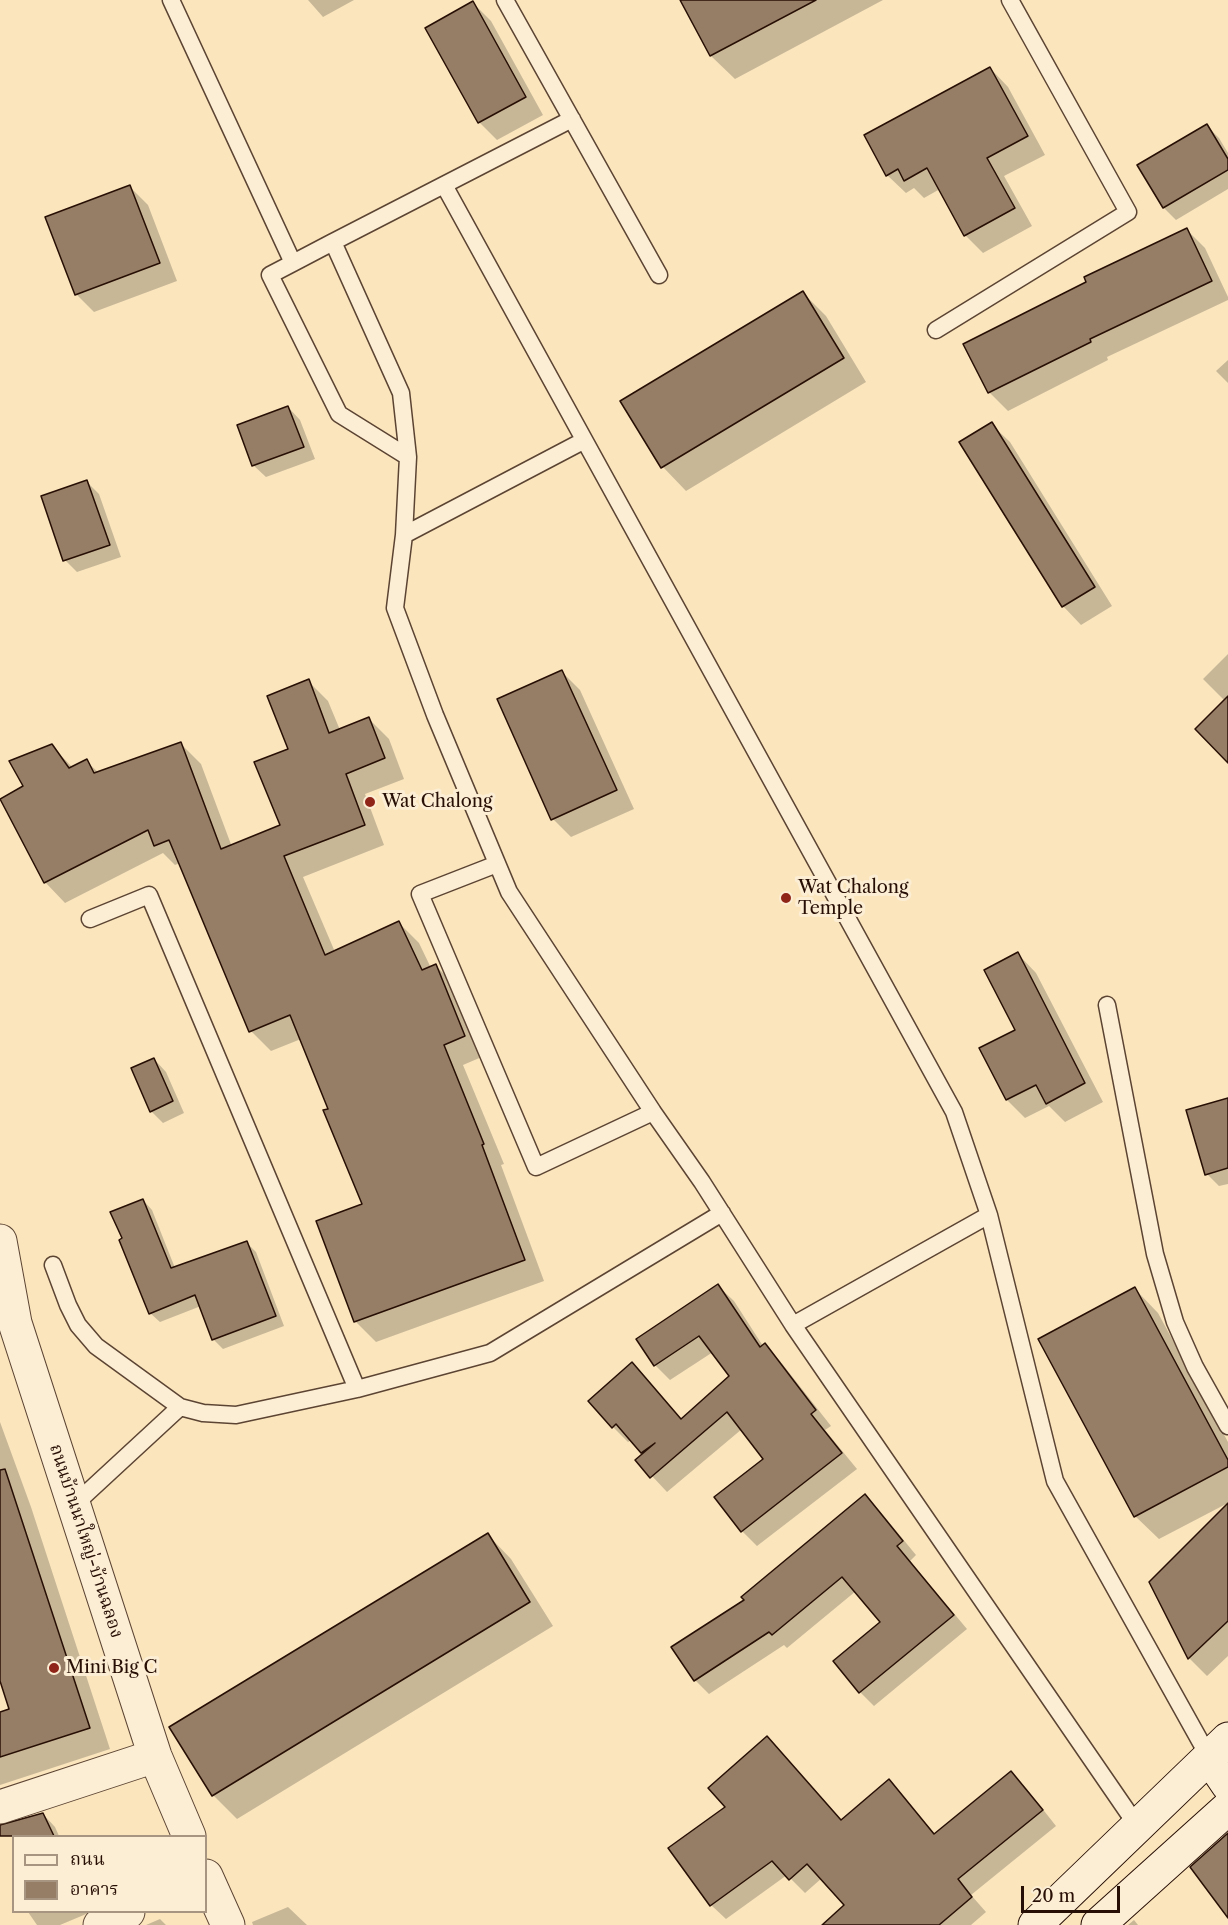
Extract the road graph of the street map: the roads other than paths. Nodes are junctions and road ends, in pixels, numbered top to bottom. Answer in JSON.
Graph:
{"nodes":[{"id":1,"x":171,"y":0,"type":"edge"},
{"id":2,"x":505,"y":0,"type":"edge"},
{"id":3,"x":1010,"y":0,"type":"edge"},
{"id":4,"x":572,"y":119,"type":"junction"},
{"id":5,"x":444,"y":185,"type":"junction"},
{"id":6,"x":333,"y":242,"type":"junction"},
{"id":7,"x":292,"y":263,"type":"junction"},
{"id":8,"x":658,"y":275,"type":"dead end"},
{"id":9,"x":936,"y":330,"type":"dead end"},
{"id":10,"x":583,"y":441,"type":"junction"},
{"id":11,"x":408,"y":457,"type":"junction"},
{"id":12,"x":404,"y":536,"type":"junction"},
{"id":13,"x":496,"y":864,"type":"junction"},
{"id":14,"x":90,"y":919,"type":"dead end"},
{"id":15,"x":1107,"y":1005,"type":"dead end"},
{"id":16,"x":654,"y":1112,"type":"junction"},
{"id":17,"x":722,"y":1214,"type":"junction"},
{"id":18,"x":989,"y":1215,"type":"junction"},
{"id":19,"x":0,"y":1241,"type":"edge"},
{"id":20,"x":53,"y":1265,"type":"dead end"},
{"id":21,"x":7,"y":1324,"type":"edge"},
{"id":22,"x":793,"y":1325,"type":"junction"},
{"id":23,"x":357,"y":1389,"type":"junction"},
{"id":24,"x":180,"y":1407,"type":"junction"},
{"id":25,"x":1228,"y":1426,"type":"edge"},
{"id":26,"x":75,"y":1504,"type":"junction"},
{"id":27,"x":1218,"y":1748,"type":"edge"},
{"id":28,"x":155,"y":1756,"type":"junction"},
{"id":29,"x":1228,"y":1785,"type":"edge"},
{"id":30,"x":0,"y":1807,"type":"edge"},
{"id":31,"x":1228,"y":1808,"type":"edge"},
{"id":32,"x":1138,"y":1827,"type":"junction"},
{"id":33,"x":189,"y":1835,"type":"edge"},
{"id":34,"x":1163,"y":1865,"type":"junction"},
{"id":35,"x":207,"y":1878,"type":"edge"},
{"id":36,"x":124,"y":1913,"type":"edge"},
{"id":37,"x":100,"y":1925,"type":"edge"},
{"id":38,"x":228,"y":1925,"type":"edge"},
{"id":39,"x":1035,"y":1925,"type":"edge"},
{"id":40,"x":1098,"y":1925,"type":"edge"}],
"edges":[{"from":1,"to":7,"type":"lane"},
{"from":2,"to":4,"type":"lane"},
{"from":3,"to":9,"type":"lane"},
{"from":4,"to":5,"type":"lane"},
{"from":4,"to":8,"type":"lane"},
{"from":5,"to":6,"type":"lane"},
{"from":5,"to":10,"type":"lane"},
{"from":6,"to":7,"type":"lane"},
{"from":6,"to":11,"type":"lane"},
{"from":7,"to":11,"type":"lane"},
{"from":10,"to":12,"type":"lane"},
{"from":10,"to":18,"type":"lane"},
{"from":11,"to":12,"type":"lane"},
{"from":12,"to":13,"type":"lane"},
{"from":13,"to":16,"type":"lane"},
{"from":13,"to":16,"type":"lane"},
{"from":14,"to":23,"type":"lane"},
{"from":15,"to":25,"type":"lane"},
{"from":16,"to":17,"type":"lane"},
{"from":17,"to":22,"type":"lane"},
{"from":17,"to":23,"type":"lane"},
{"from":18,"to":22,"type":"lane"},
{"from":18,"to":27,"type":"lane"},
{"from":19,"to":21,"type":"street","name":"ถนนบ้านนาใหญ่-บ้านฉลอง"},
{"from":20,"to":24,"type":"lane"},
{"from":21,"to":26,"type":"street","name":"ถนนบ้านนาใหญ่-บ้านฉลอง"},
{"from":22,"to":32,"type":"lane"},
{"from":23,"to":24,"type":"lane"},
{"from":24,"to":26,"type":"lane"},
{"from":26,"to":28,"type":"street","name":"ถนนบ้านนาใหญ่-บ้านฉลอง"},
{"from":27,"to":29,"type":"street"},
{"from":27,"to":32,"type":"street"},
{"from":28,"to":30,"type":"street"},
{"from":28,"to":33,"type":"street","name":"ถนนบ้านนาใหญ่-บ้านฉลอง"},
{"from":31,"to":34,"type":"street"},
{"from":32,"to":34,"type":"street"},
{"from":32,"to":39,"type":"street"},
{"from":34,"to":40,"type":"street"},
{"from":35,"to":38,"type":"street"},
{"from":36,"to":37,"type":"street"}]}
